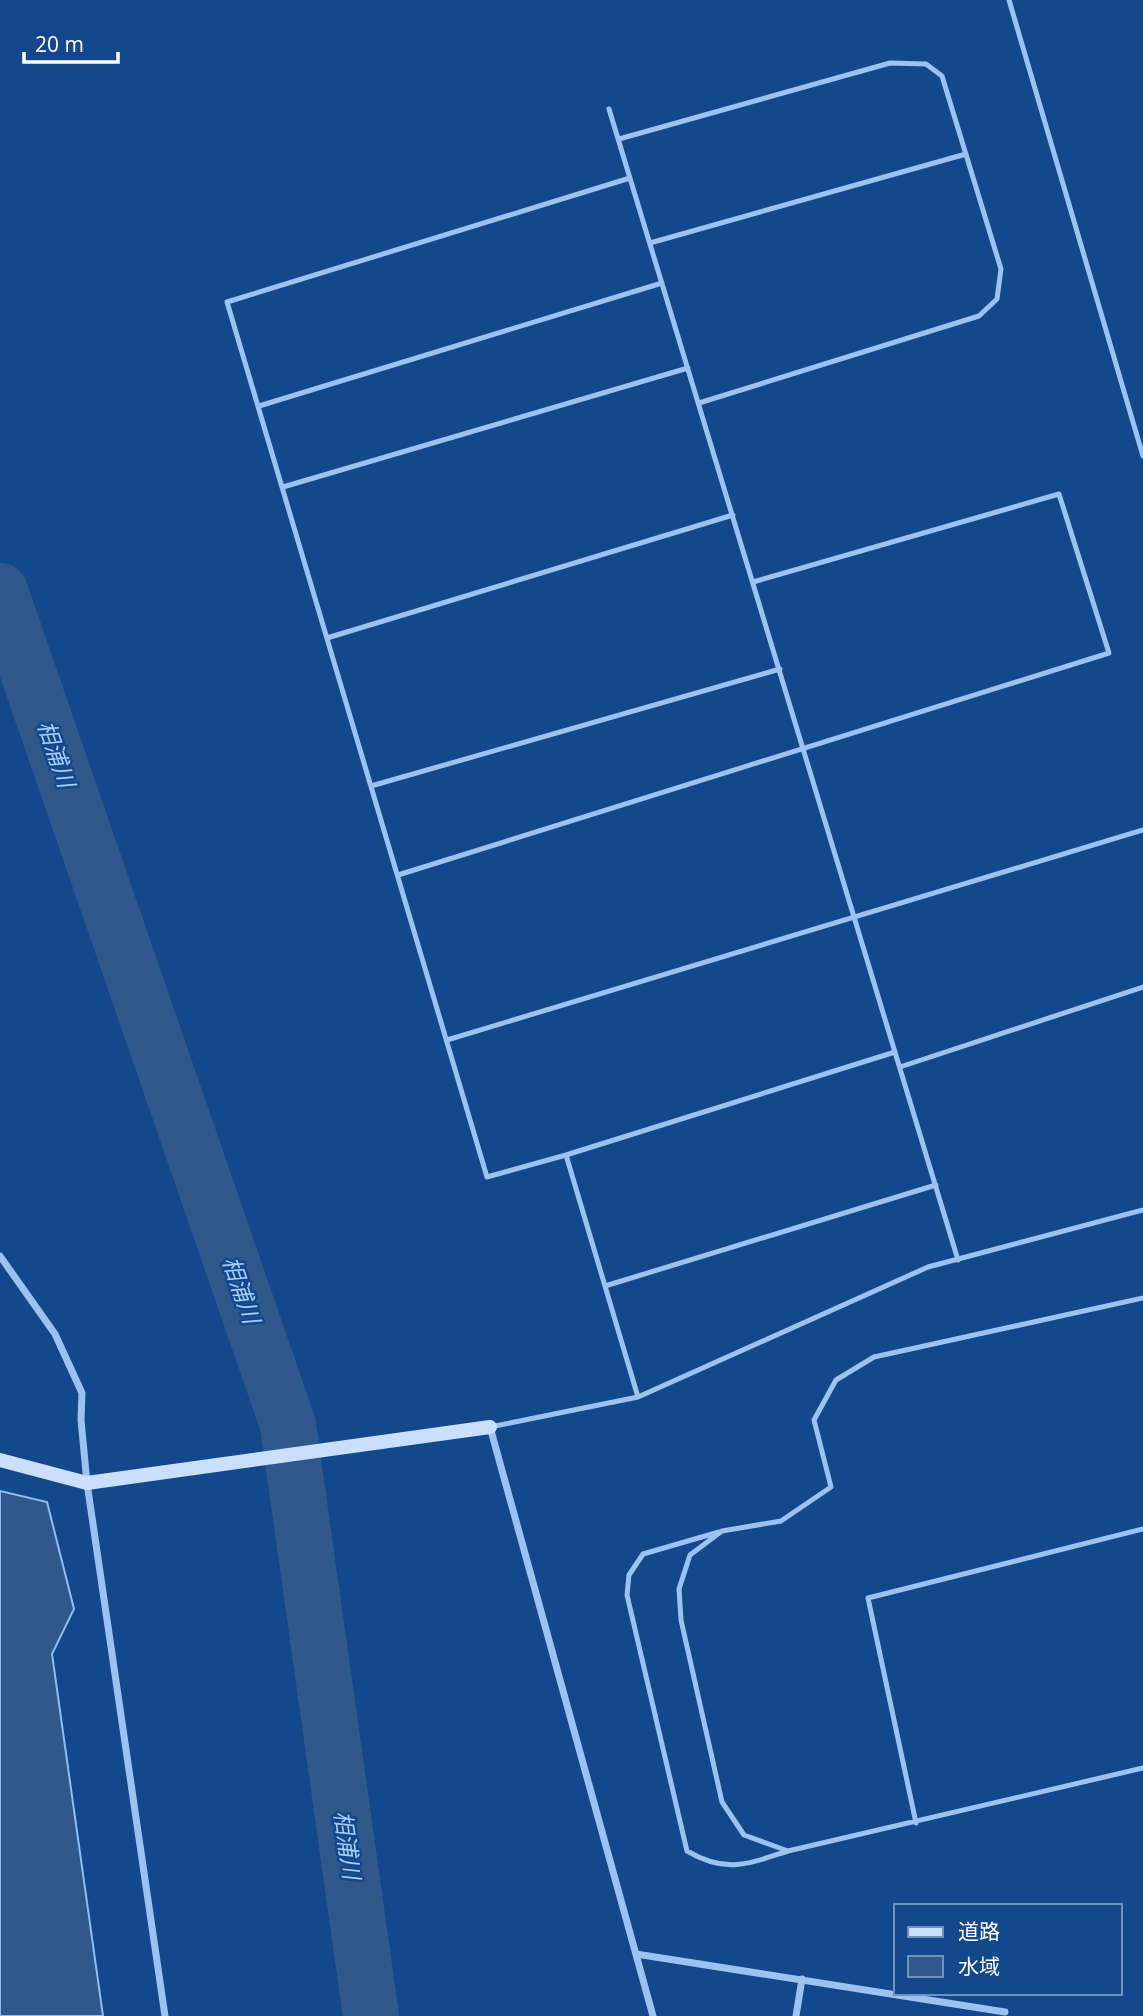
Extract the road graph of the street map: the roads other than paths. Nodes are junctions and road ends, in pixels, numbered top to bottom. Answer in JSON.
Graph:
{"nodes":[{"id":1,"x":1009,"y":0,"type":"edge"},
{"id":2,"x":609,"y":109,"type":"dead end"},
{"id":3,"x":619,"y":139,"type":"junction"},
{"id":4,"x":966,"y":154,"type":"junction"},
{"id":5,"x":631,"y":178,"type":"junction"},
{"id":6,"x":650,"y":243,"type":"junction"},
{"id":7,"x":662,"y":283,"type":"junction"},
{"id":8,"x":688,"y":368,"type":"junction"},
{"id":9,"x":699,"y":403,"type":"junction"},
{"id":10,"x":259,"y":406,"type":"junction"},
{"id":11,"x":1143,"y":456,"type":"edge"},
{"id":12,"x":283,"y":487,"type":"junction"},
{"id":13,"x":733,"y":515,"type":"junction"},
{"id":14,"x":753,"y":582,"type":"junction"},
{"id":15,"x":327,"y":638,"type":"junction"},
{"id":16,"x":780,"y":669,"type":"junction"},
{"id":17,"x":803,"y":749,"type":"junction"},
{"id":18,"x":371,"y":786,"type":"junction"},
{"id":19,"x":1143,"y":831,"type":"edge"},
{"id":20,"x":398,"y":875,"type":"junction"},
{"id":21,"x":855,"y":917,"type":"junction"},
{"id":22,"x":1143,"y":987,"type":"edge"},
{"id":23,"x":447,"y":1040,"type":"junction"},
{"id":24,"x":895,"y":1052,"type":"junction"},
{"id":25,"x":900,"y":1066,"type":"junction"},
{"id":26,"x":566,"y":1155,"type":"junction"},
{"id":27,"x":936,"y":1185,"type":"junction"},
{"id":28,"x":1143,"y":1210,"type":"edge"},
{"id":29,"x":0,"y":1256,"type":"edge"},
{"id":30,"x":958,"y":1259,"type":"junction"},
{"id":31,"x":605,"y":1286,"type":"junction"},
{"id":32,"x":1143,"y":1298,"type":"edge"},
{"id":33,"x":638,"y":1398,"type":"junction"},
{"id":34,"x":490,"y":1427,"type":"junction"},
{"id":35,"x":0,"y":1460,"type":"edge"},
{"id":36,"x":88,"y":1483,"type":"junction"},
{"id":37,"x":1143,"y":1529,"type":"edge"},
{"id":38,"x":722,"y":1531,"type":"junction"},
{"id":39,"x":1143,"y":1768,"type":"edge"},
{"id":40,"x":916,"y":1823,"type":"junction"},
{"id":41,"x":788,"y":1851,"type":"junction"},
{"id":42,"x":636,"y":1954,"type":"junction"},
{"id":43,"x":802,"y":1979,"type":"junction"},
{"id":44,"x":894,"y":1994,"type":"edge"},
{"id":45,"x":901,"y":1995,"type":"edge"},
{"id":46,"x":975,"y":2007,"type":"junction"},
{"id":47,"x":1005,"y":2012,"type":"dead end"},
{"id":48,"x":165,"y":2016,"type":"edge"},
{"id":49,"x":653,"y":2016,"type":"edge"},
{"id":50,"x":796,"y":2016,"type":"edge"},
{"id":51,"x":973,"y":2016,"type":"edge"}],
"edges":[{"from":1,"to":11,"type":"lane"},
{"from":2,"to":3,"type":"lane"},
{"from":3,"to":4,"type":"lane"},
{"from":3,"to":5,"type":"lane"},
{"from":4,"to":6,"type":"lane"},
{"from":4,"to":9,"type":"lane"},
{"from":5,"to":6,"type":"lane"},
{"from":5,"to":10,"type":"lane"},
{"from":6,"to":7,"type":"lane"},
{"from":7,"to":8,"type":"lane"},
{"from":7,"to":10,"type":"lane"},
{"from":8,"to":9,"type":"lane"},
{"from":8,"to":12,"type":"lane"},
{"from":9,"to":13,"type":"lane"},
{"from":10,"to":12,"type":"lane"},
{"from":12,"to":15,"type":"lane"},
{"from":13,"to":14,"type":"lane"},
{"from":13,"to":15,"type":"lane"},
{"from":14,"to":16,"type":"lane"},
{"from":14,"to":17,"type":"lane"},
{"from":15,"to":18,"type":"lane"},
{"from":16,"to":17,"type":"lane"},
{"from":16,"to":18,"type":"lane"},
{"from":17,"to":20,"type":"lane"},
{"from":17,"to":21,"type":"lane"},
{"from":18,"to":20,"type":"lane"},
{"from":19,"to":21,"type":"lane"},
{"from":20,"to":23,"type":"lane"},
{"from":21,"to":23,"type":"lane"},
{"from":21,"to":24,"type":"lane"},
{"from":22,"to":25,"type":"lane"},
{"from":23,"to":26,"type":"lane"},
{"from":24,"to":25,"type":"lane"},
{"from":24,"to":26,"type":"lane"},
{"from":25,"to":27,"type":"lane"},
{"from":26,"to":31,"type":"lane"},
{"from":27,"to":30,"type":"lane"},
{"from":27,"to":31,"type":"lane"},
{"from":28,"to":30,"type":"lane"},
{"from":29,"to":36,"type":"street"},
{"from":30,"to":33,"type":"lane"},
{"from":31,"to":33,"type":"lane"},
{"from":32,"to":38,"type":"lane"},
{"from":33,"to":34,"type":"lane"},
{"from":34,"to":36,"type":"street"},
{"from":34,"to":42,"type":"street"},
{"from":35,"to":36,"type":"street"},
{"from":36,"to":48,"type":"street"},
{"from":37,"to":40,"type":"lane"},
{"from":38,"to":41,"type":"lane"},
{"from":38,"to":41,"type":"lane"},
{"from":39,"to":40,"type":"lane"},
{"from":40,"to":41,"type":"lane"},
{"from":42,"to":43,"type":"street"},
{"from":42,"to":49,"type":"street"},
{"from":43,"to":44,"type":"street"},
{"from":43,"to":50,"type":"street"},
{"from":45,"to":46,"type":"street"},
{"from":46,"to":47,"type":"street"},
{"from":46,"to":51,"type":"street"}]}
